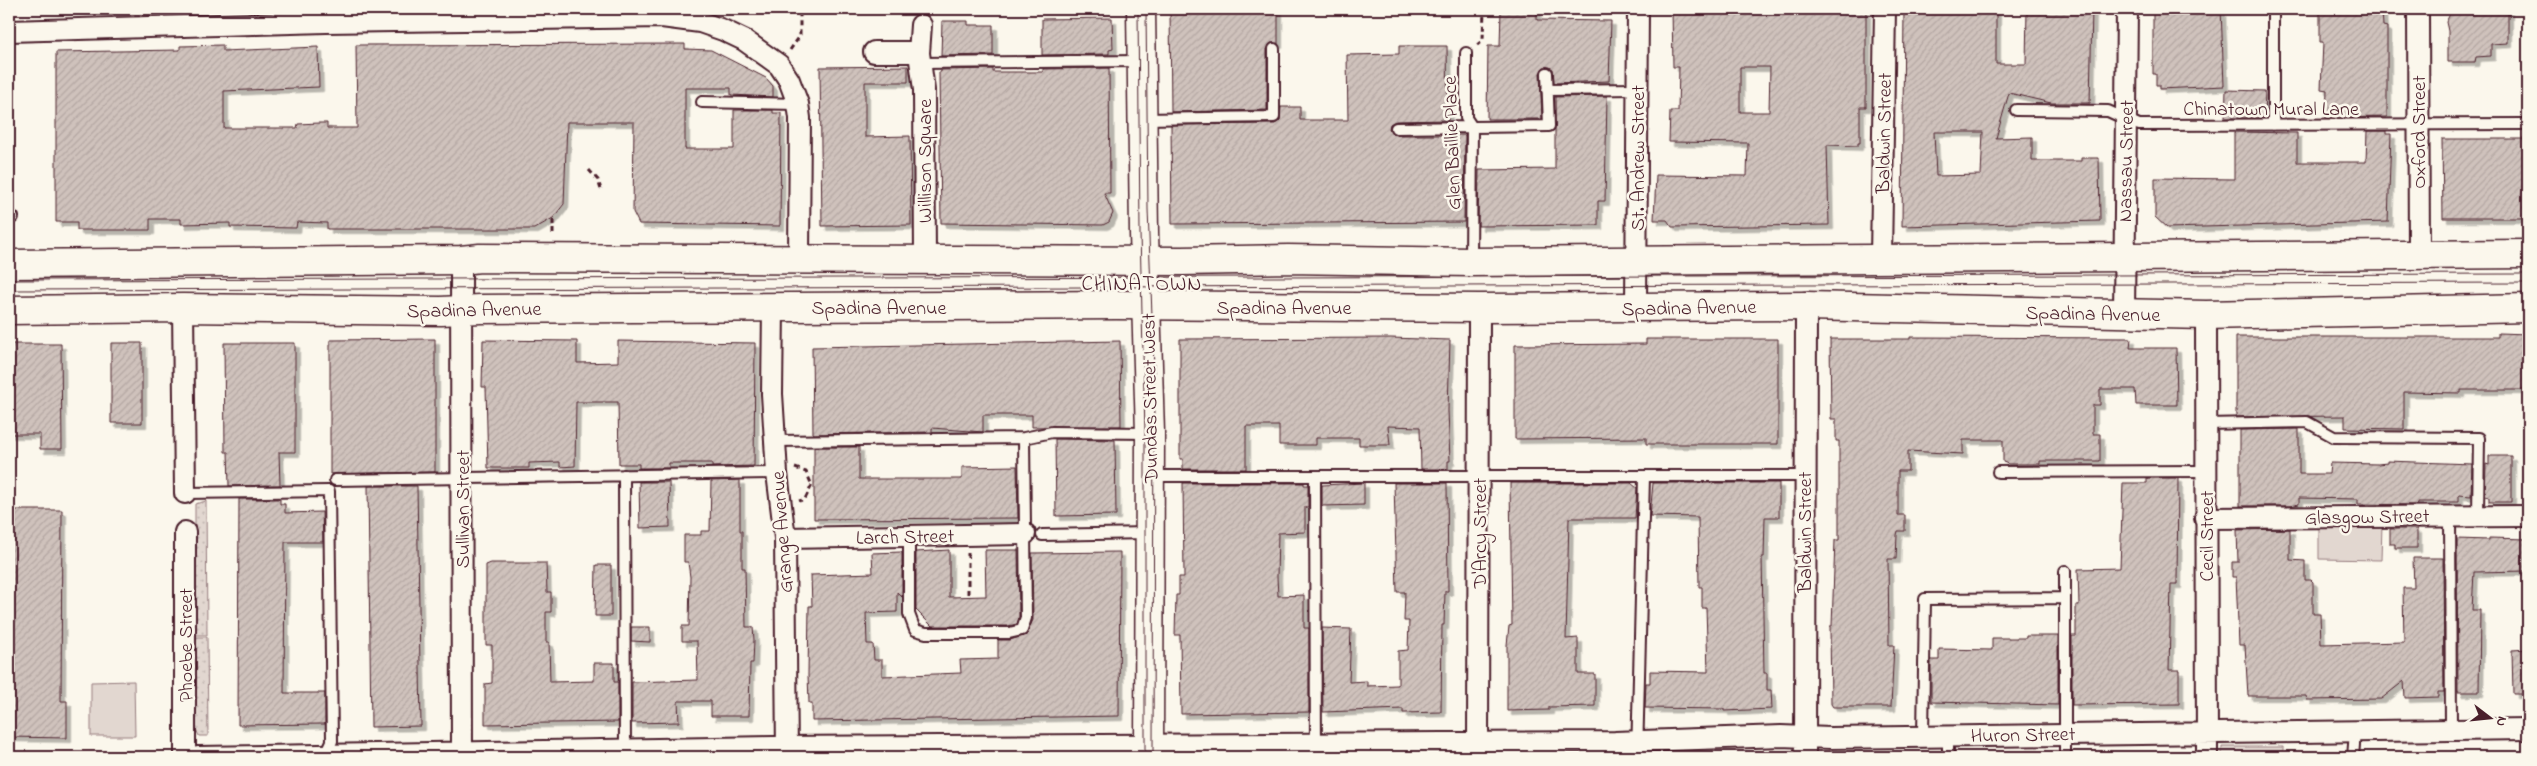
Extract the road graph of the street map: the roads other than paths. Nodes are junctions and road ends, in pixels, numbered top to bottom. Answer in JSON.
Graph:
{"nodes":[{"id":1,"x":1141,"y":9,"type":"edge"},
{"id":2,"x":1638,"y":9,"type":"edge"},
{"id":3,"x":1885,"y":9,"type":"edge"},
{"id":4,"x":2127,"y":9,"type":"edge"},
{"id":5,"x":2272,"y":9,"type":"edge"},
{"id":6,"x":2418,"y":9,"type":"edge"},
{"id":7,"x":611,"y":13,"type":"edge"},
{"id":8,"x":326,"y":15,"type":"edge"},
{"id":9,"x":917,"y":20,"type":"road end"},
{"id":10,"x":9,"y":31,"type":"edge"},
{"id":11,"x":1274,"y":49,"type":"dead end"},
{"id":12,"x":874,"y":52,"type":"dead end"},
{"id":13,"x":1466,"y":53,"type":"road end"},
{"id":14,"x":920,"y":58,"type":"junction"},
{"id":15,"x":1141,"y":61,"type":"junction"},
{"id":16,"x":1547,"y":73,"type":"dead end"},
{"id":17,"x":1637,"y":89,"type":"junction"},
{"id":18,"x":1547,"y":90,"type":"junction"},
{"id":19,"x":702,"y":102,"type":"dead end"},
{"id":20,"x":798,"y":104,"type":"junction"},
{"id":21,"x":2016,"y":110,"type":"dead end"},
{"id":22,"x":1142,"y":119,"type":"junction"},
{"id":23,"x":2126,"y":119,"type":"junction"},
{"id":24,"x":2528,"y":124,"type":"edge"},
{"id":25,"x":2272,"y":125,"type":"junction"},
{"id":26,"x":2417,"y":126,"type":"junction"},
{"id":27,"x":1472,"y":127,"type":"junction"},
{"id":28,"x":1396,"y":128,"type":"dead end"},
{"id":29,"x":2528,"y":254,"type":"edge"},
{"id":30,"x":2419,"y":255,"type":"junction"},
{"id":31,"x":2124,"y":256,"type":"junction"},
{"id":32,"x":1882,"y":257,"type":"junction"},
{"id":33,"x":799,"y":258,"type":"junction"},
{"id":34,"x":924,"y":258,"type":"junction"},
{"id":35,"x":1636,"y":259,"type":"junction"},
{"id":36,"x":461,"y":260,"type":"junction"},
{"id":37,"x":1145,"y":260,"type":"junction"},
{"id":38,"x":1471,"y":262,"type":"junction"},
{"id":39,"x":9,"y":264,"type":"edge"},
{"id":40,"x":1147,"y":306,"type":"junction"},
{"id":41,"x":1636,"y":306,"type":"junction"},
{"id":42,"x":1806,"y":306,"type":"junction"},
{"id":43,"x":183,"y":308,"type":"junction"},
{"id":44,"x":773,"y":308,"type":"junction"},
{"id":45,"x":1479,"y":308,"type":"junction"},
{"id":46,"x":2528,"y":308,"type":"edge"},
{"id":47,"x":9,"y":310,"type":"edge"},
{"id":48,"x":461,"y":310,"type":"junction"},
{"id":49,"x":2124,"y":314,"type":"junction"},
{"id":50,"x":2206,"y":314,"type":"junction"},
{"id":51,"x":2206,"y":424,"type":"junction"},
{"id":52,"x":1150,"y":433,"type":"junction"},
{"id":53,"x":1024,"y":438,"type":"junction"},
{"id":54,"x":775,"y":440,"type":"junction"},
{"id":55,"x":785,"y":470,"type":"junction"},
{"id":56,"x":2206,"y":471,"type":"junction"},
{"id":57,"x":1998,"y":472,"type":"dead end"},
{"id":58,"x":624,"y":475,"type":"junction"},
{"id":59,"x":1479,"y":475,"type":"junction"},
{"id":60,"x":1150,"y":476,"type":"junction"},
{"id":61,"x":1315,"y":476,"type":"junction"},
{"id":62,"x":1804,"y":476,"type":"junction"},
{"id":63,"x":1644,"y":477,"type":"junction"},
{"id":64,"x":462,"y":478,"type":"junction"},
{"id":65,"x":335,"y":480,"type":"dead end"},
{"id":66,"x":185,"y":492,"type":"joint"},
{"id":67,"x":2450,"y":515,"type":"junction"},
{"id":68,"x":2478,"y":515,"type":"junction"},
{"id":69,"x":2528,"y":516,"type":"edge"},
{"id":70,"x":2205,"y":518,"type":"junction"},
{"id":71,"x":185,"y":532,"type":"dead end"},
{"id":72,"x":1151,"y":533,"type":"junction"},
{"id":73,"x":1034,"y":535,"type":"junction"},
{"id":74,"x":909,"y":536,"type":"junction"},
{"id":75,"x":785,"y":538,"type":"junction"},
{"id":76,"x":2065,"y":571,"type":"dead end"},
{"id":77,"x":2066,"y":598,"type":"junction"},
{"id":78,"x":2528,"y":729,"type":"edge"},
{"id":79,"x":2451,"y":730,"type":"junction"},
{"id":80,"x":2207,"y":732,"type":"junction"},
{"id":81,"x":2355,"y":732,"type":"junction"},
{"id":82,"x":2064,"y":733,"type":"junction"},
{"id":83,"x":1948,"y":735,"type":"junction"},
{"id":84,"x":1804,"y":736,"type":"junction"},
{"id":85,"x":1923,"y":736,"type":"junction"},
{"id":86,"x":1637,"y":749,"type":"edge"},
{"id":87,"x":1316,"y":750,"type":"edge"},
{"id":88,"x":1478,"y":750,"type":"edge"},
{"id":89,"x":1149,"y":751,"type":"edge"},
{"id":90,"x":787,"y":752,"type":"edge"},
{"id":91,"x":927,"y":752,"type":"edge"},
{"id":92,"x":587,"y":754,"type":"edge"},
{"id":93,"x":625,"y":754,"type":"edge"},
{"id":94,"x":462,"y":755,"type":"edge"},
{"id":95,"x":325,"y":756,"type":"edge"},
{"id":96,"x":185,"y":757,"type":"edge"},
{"id":97,"x":198,"y":757,"type":"edge"},
{"id":98,"x":1805,"y":757,"type":"edge"},
{"id":99,"x":1948,"y":757,"type":"edge"},
{"id":100,"x":2065,"y":757,"type":"edge"},
{"id":101,"x":2207,"y":757,"type":"edge"},
{"id":102,"x":2353,"y":757,"type":"edge"}],
"edges":[{"from":1,"to":15,"type":"main road","name":"Dundas Street West"},
{"from":2,"to":17,"type":"street","name":"St. Andrew Street"},
{"from":3,"to":32,"type":"street","name":"Baldwin Street"},
{"from":4,"to":23,"type":"street","name":"Nassau Street"},
{"from":5,"to":25,"type":"lane"},
{"from":6,"to":26,"type":"street","name":"Oxford Street"},
{"from":7,"to":8,"type":"street"},
{"from":7,"to":20,"type":"street"},
{"from":8,"to":10,"type":"street"},
{"from":9,"to":14,"type":"street","name":"Willison Square"},
{"from":11,"to":22,"type":"lane"},
{"from":12,"to":14,"type":"street"},
{"from":13,"to":27,"type":"lane","name":"Glen Baillie Place"},
{"from":14,"to":15,"type":"lane"},
{"from":14,"to":34,"type":"street","name":"Willison Square"},
{"from":15,"to":22,"type":"main road","name":"Dundas Street West"},
{"from":16,"to":18,"type":"lane"},
{"from":17,"to":18,"type":"lane"},
{"from":17,"to":35,"type":"street","name":"St. Andrew Street"},
{"from":18,"to":27,"type":"lane"},
{"from":19,"to":20,"type":"lane"},
{"from":20,"to":33,"type":"street"},
{"from":21,"to":23,"type":"lane","name":"Chinatown Mural Lane"},
{"from":22,"to":37,"type":"main road","name":"Dundas Street West"},
{"from":23,"to":25,"type":"lane","name":"Chinatown Mural Lane"},
{"from":23,"to":31,"type":"street","name":"Nassau Street"},
{"from":24,"to":26,"type":"lane","name":"Chinatown Mural Lane"},
{"from":25,"to":26,"type":"lane","name":"Chinatown Mural Lane"},
{"from":26,"to":30,"type":"street","name":"Oxford Street"},
{"from":27,"to":28,"type":"lane"},
{"from":27,"to":38,"type":"lane","name":"Glen Baillie Place"},
{"from":29,"to":30,"type":"main road"},
{"from":30,"to":31,"type":"main road"},
{"from":31,"to":32,"type":"main road"},
{"from":31,"to":49,"type":"street","name":"Nassau Street"},
{"from":32,"to":35,"type":"main road"},
{"from":33,"to":34,"type":"main road"},
{"from":33,"to":36,"type":"main road"},
{"from":34,"to":37,"type":"main road"},
{"from":35,"to":38,"type":"main road"},
{"from":35,"to":41,"type":"street","name":"St. Andrew Street"},
{"from":36,"to":39,"type":"main road"},
{"from":36,"to":48,"type":"street","name":"Sullivan Street"},
{"from":37,"to":38,"type":"main road"},
{"from":37,"to":40,"type":"main road","name":"Dundas Street West"},
{"from":40,"to":44,"type":"main road","name":"Spadina Avenue"},
{"from":40,"to":45,"type":"main road","name":"Spadina Avenue"},
{"from":40,"to":52,"type":"main road","name":"Dundas Street West"},
{"from":41,"to":42,"type":"main road","name":"Spadina Avenue"},
{"from":41,"to":45,"type":"main road","name":"Spadina Avenue"},
{"from":42,"to":49,"type":"main road","name":"Spadina Avenue"},
{"from":42,"to":62,"type":"street","name":"Baldwin Street"},
{"from":43,"to":47,"type":"main road","name":"Spadina Avenue"},
{"from":43,"to":48,"type":"main road","name":"Spadina Avenue"},
{"from":43,"to":66,"type":"street"},
{"from":44,"to":48,"type":"main road","name":"Spadina Avenue"},
{"from":44,"to":54,"type":"street","name":"Grange Avenue"},
{"from":45,"to":59,"type":"street","name":"D'Arcy Street"},
{"from":46,"to":50,"type":"main road","name":"Spadina Avenue"},
{"from":48,"to":64,"type":"street","name":"Sullivan Street"},
{"from":49,"to":50,"type":"main road","name":"Spadina Avenue"},
{"from":50,"to":51,"type":"street","name":"Cecil Street"},
{"from":51,"to":56,"type":"street","name":"Cecil Street"},
{"from":51,"to":68,"type":"lane"},
{"from":52,"to":53,"type":"lane"},
{"from":52,"to":60,"type":"main road","name":"Dundas Street West"},
{"from":53,"to":54,"type":"lane"},
{"from":53,"to":73,"type":"lane"},
{"from":54,"to":55,"type":"street","name":"Grange Avenue"},
{"from":55,"to":58,"type":"lane"},
{"from":55,"to":75,"type":"street","name":"Grange Avenue"},
{"from":56,"to":57,"type":"lane"},
{"from":56,"to":70,"type":"street","name":"Cecil Street"},
{"from":58,"to":64,"type":"lane"},
{"from":58,"to":93,"type":"lane"},
{"from":59,"to":61,"type":"lane"},
{"from":59,"to":63,"type":"lane"},
{"from":59,"to":88,"type":"street","name":"D'Arcy Street"},
{"from":60,"to":61,"type":"lane"},
{"from":60,"to":72,"type":"main road","name":"Dundas Street West"},
{"from":61,"to":87,"type":"lane"},
{"from":62,"to":63,"type":"lane"},
{"from":62,"to":84,"type":"street","name":"Baldwin Street"},
{"from":63,"to":86,"type":"lane"},
{"from":64,"to":65,"type":"lane"},
{"from":64,"to":94,"type":"street","name":"Sullivan Street"},
{"from":66,"to":95,"type":"lane"},
{"from":67,"to":68,"type":"street","name":"Glasgow Street"},
{"from":67,"to":70,"type":"street","name":"Glasgow Street"},
{"from":67,"to":79,"type":"lane"},
{"from":68,"to":69,"type":"street","name":"Glasgow Street"},
{"from":70,"to":80,"type":"street","name":"Cecil Street"},
{"from":71,"to":96,"type":"street","name":"Phoebe Street"},
{"from":72,"to":73,"type":"lane"},
{"from":72,"to":89,"type":"main road","name":"Dundas Street West"},
{"from":73,"to":74,"type":"street","name":"Larch Street"},
{"from":73,"to":74,"type":"lane"},
{"from":74,"to":75,"type":"street","name":"Larch Street"},
{"from":75,"to":90,"type":"street","name":"Grange Avenue"},
{"from":76,"to":77,"type":"lane"},
{"from":77,"to":82,"type":"lane"},
{"from":77,"to":85,"type":"lane"},
{"from":78,"to":79,"type":"street","name":"Huron Street"},
{"from":79,"to":81,"type":"street","name":"Huron Street"},
{"from":80,"to":81,"type":"street","name":"Huron Street"},
{"from":80,"to":82,"type":"street","name":"Huron Street"},
{"from":80,"to":101,"type":"street","name":"Cecil Street"},
{"from":81,"to":102,"type":"lane"},
{"from":82,"to":83,"type":"street","name":"Huron Street"},
{"from":82,"to":100,"type":"lane"},
{"from":83,"to":85,"type":"street","name":"Huron Street"},
{"from":83,"to":99,"type":"lane"},
{"from":84,"to":85,"type":"street","name":"Huron Street"},
{"from":84,"to":86,"type":"street","name":"Huron Street"},
{"from":84,"to":98,"type":"street","name":"Baldwin Street"},
{"from":86,"to":88,"type":"street","name":"Huron Street"},
{"from":87,"to":88,"type":"street","name":"Huron Street"},
{"from":87,"to":89,"type":"street","name":"Huron Street"},
{"from":89,"to":91,"type":"street","name":"Huron Street"},
{"from":90,"to":91,"type":"street","name":"Huron Street"},
{"from":90,"to":93,"type":"street","name":"Huron Street"},
{"from":92,"to":93,"type":"street","name":"Huron Street"},
{"from":92,"to":94,"type":"street","name":"Huron Street"},
{"from":94,"to":95,"type":"street","name":"Huron Street"},
{"from":95,"to":97,"type":"street","name":"Huron Street"}]}
